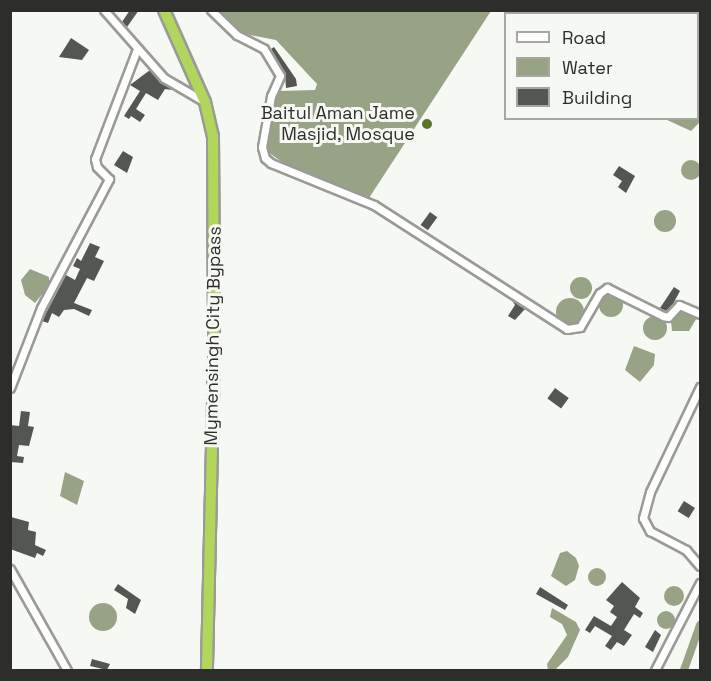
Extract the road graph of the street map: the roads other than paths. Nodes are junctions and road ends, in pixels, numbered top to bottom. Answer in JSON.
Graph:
{"nodes":[{"id":1,"x":104,"y":10,"type":"edge"},
{"id":2,"x":164,"y":10,"type":"edge"},
{"id":3,"x":210,"y":10,"type":"edge"},
{"id":4,"x":137,"y":49,"type":"junction"},
{"id":5,"x":205,"y":102,"type":"junction"},
{"id":6,"x":700,"y":314,"type":"edge"},
{"id":7,"x":700,"y":387,"type":"edge"},
{"id":8,"x":10,"y":388,"type":"edge"},
{"id":9,"x":700,"y":566,"type":"edge"},
{"id":10,"x":10,"y":569,"type":"edge"},
{"id":11,"x":700,"y":583,"type":"edge"},
{"id":12,"x":67,"y":670,"type":"edge"},
{"id":13,"x":207,"y":670,"type":"edge"},
{"id":14,"x":655,"y":670,"type":"edge"}],
"edges":[{"from":1,"to":4,"type":"street"},
{"from":2,"to":5,"type":"highway","name":"Mymensingh City Bypass"},
{"from":3,"to":6,"type":"street"},
{"from":4,"to":5,"type":"street"},
{"from":4,"to":8,"type":"street"},
{"from":5,"to":13,"type":"highway","name":"Mymensingh City Bypass"},
{"from":7,"to":9,"type":"street"},
{"from":10,"to":12,"type":"street"},
{"from":11,"to":14,"type":"street"}]}
